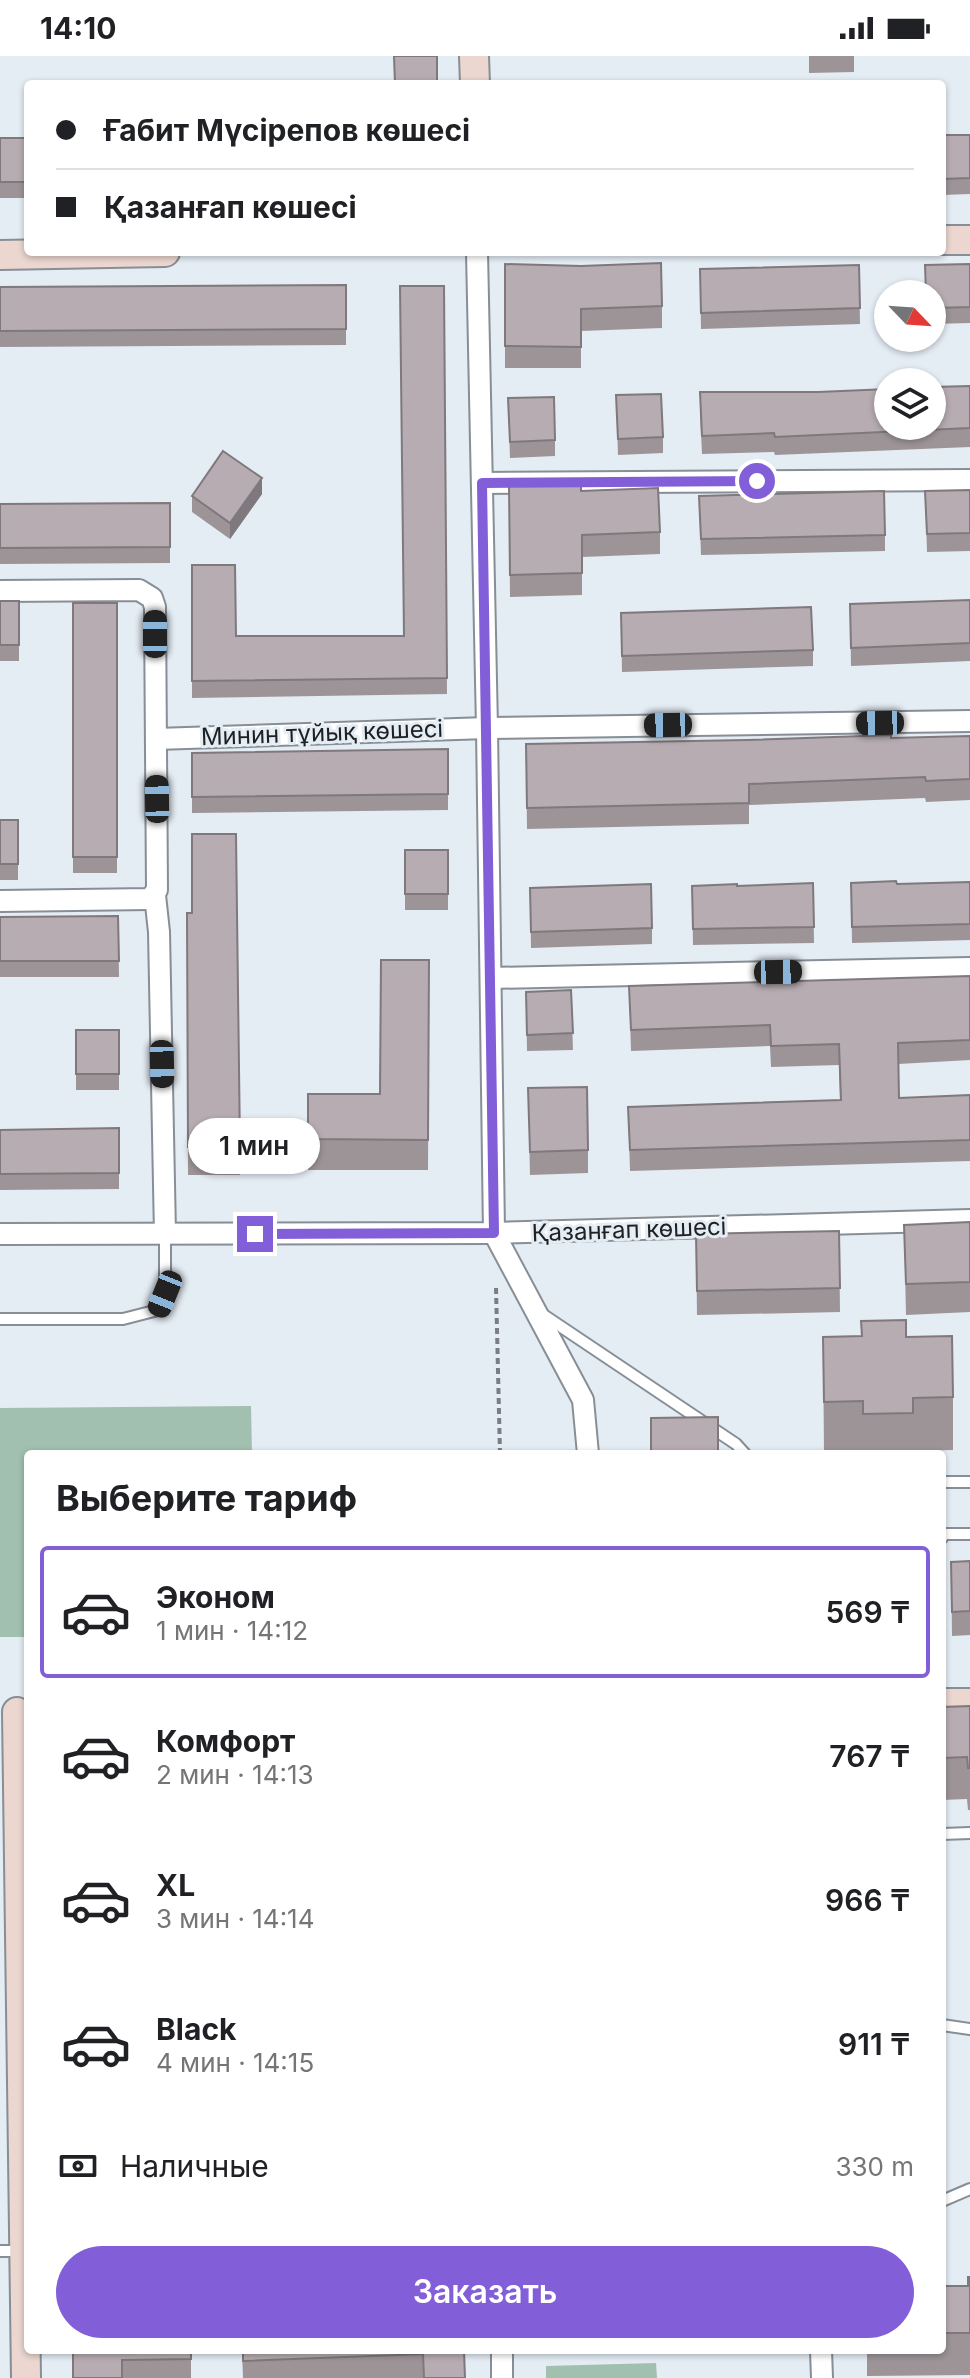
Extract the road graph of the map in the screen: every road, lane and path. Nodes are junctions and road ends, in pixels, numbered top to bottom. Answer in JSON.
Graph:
{"nodes":[{"id":1,"x":474,"y":56,"type":"edge"},
{"id":2,"x":475,"y":80,"type":"edge"},
{"id":3,"x":946,"y":240,"type":"edge"},
{"id":4,"x":970,"y":240,"type":"edge"},
{"id":5,"x":0,"y":255,"type":"edge"},
{"id":6,"x":24,"y":255,"type":"edge"},
{"id":7,"x":477,"y":256,"type":"edge"},
{"id":8,"x":970,"y":480,"type":"edge"},
{"id":9,"x":482,"y":483,"type":"junction"},
{"id":10,"x":0,"y":591,"type":"edge"},
{"id":11,"x":970,"y":721,"type":"edge"},
{"id":12,"x":487,"y":728,"type":"junction"},
{"id":13,"x":156,"y":739,"type":"junction"},
{"id":14,"x":155,"y":895,"type":"junction"},
{"id":15,"x":0,"y":901,"type":"edge"},
{"id":16,"x":970,"y":968,"type":"edge"},
{"id":17,"x":491,"y":978,"type":"junction"},
{"id":18,"x":970,"y":1220,"type":"edge"},
{"id":19,"x":494,"y":1233,"type":"junction"},
{"id":20,"x":0,"y":1234,"type":"edge"},
{"id":21,"x":165,"y":1234,"type":"junction"},
{"id":22,"x":496,"y":1276,"type":"dead end"},
{"id":23,"x":534,"y":1309,"type":"junction"},
{"id":24,"x":0,"y":1319,"type":"edge"},
{"id":25,"x":500,"y":1450,"type":"edge"},
{"id":26,"x":588,"y":1450,"type":"edge"},
{"id":27,"x":741,"y":1450,"type":"edge"},
{"id":28,"x":946,"y":1482,"type":"edge"},
{"id":29,"x":970,"y":1482,"type":"edge"},
{"id":30,"x":946,"y":1534,"type":"edge"},
{"id":31,"x":970,"y":1534,"type":"edge"},
{"id":32,"x":946,"y":1703,"type":"edge"},
{"id":33,"x":970,"y":1703,"type":"edge"},
{"id":34,"x":15,"y":1712,"type":"edge"},
{"id":35,"x":970,"y":1833,"type":"edge"},
{"id":36,"x":946,"y":1834,"type":"edge"},
{"id":37,"x":946,"y":2026,"type":"edge"},
{"id":38,"x":970,"y":2029,"type":"edge"},
{"id":39,"x":970,"y":2189,"type":"edge"},
{"id":40,"x":946,"y":2199,"type":"edge"},
{"id":41,"x":12,"y":2251,"type":"edge"},
{"id":42,"x":24,"y":2301,"type":"edge"},
{"id":43,"x":26,"y":2354,"type":"edge"},
{"id":44,"x":502,"y":2354,"type":"edge"},
{"id":45,"x":821,"y":2354,"type":"edge"},
{"id":46,"x":26,"y":2378,"type":"edge"},
{"id":47,"x":502,"y":2378,"type":"edge"},
{"id":48,"x":822,"y":2378,"type":"edge"}],
"edges":[{"from":1,"to":2,"type":"street"},
{"from":3,"to":4,"type":"street"},
{"from":5,"to":6,"type":"street"},
{"from":7,"to":9,"type":"street"},
{"from":8,"to":9,"type":"street"},
{"from":9,"to":12,"type":"street"},
{"from":10,"to":13,"type":"street"},
{"from":11,"to":12,"type":"street","name":"Минин тұйық көшесі"},
{"from":12,"to":13,"type":"street","name":"Минин тұйық көшесі"},
{"from":12,"to":17,"type":"street"},
{"from":13,"to":14,"type":"street"},
{"from":14,"to":15,"type":"street"},
{"from":14,"to":21,"type":"street"},
{"from":16,"to":17,"type":"street"},
{"from":17,"to":19,"type":"street"},
{"from":18,"to":19,"type":"street","name":"Қазанғап көшесі"},
{"from":19,"to":21,"type":"street","name":"Қазанғап көшесі"},
{"from":19,"to":23,"type":"street"},
{"from":20,"to":21,"type":"street","name":"Қазанғап көшесі"},
{"from":21,"to":24,"type":"lane"},
{"from":22,"to":25,"type":"path"},
{"from":23,"to":26,"type":"street"},
{"from":23,"to":27,"type":"lane"},
{"from":28,"to":29,"type":"lane"},
{"from":30,"to":31,"type":"lane"},
{"from":32,"to":33,"type":"street"},
{"from":34,"to":41,"type":"street"},
{"from":35,"to":36,"type":"lane"},
{"from":37,"to":38,"type":"lane"},
{"from":39,"to":40,"type":"lane"},
{"from":41,"to":42,"type":"street"},
{"from":43,"to":46,"type":"street"},
{"from":44,"to":47,"type":"street"},
{"from":45,"to":48,"type":"street"}]}
